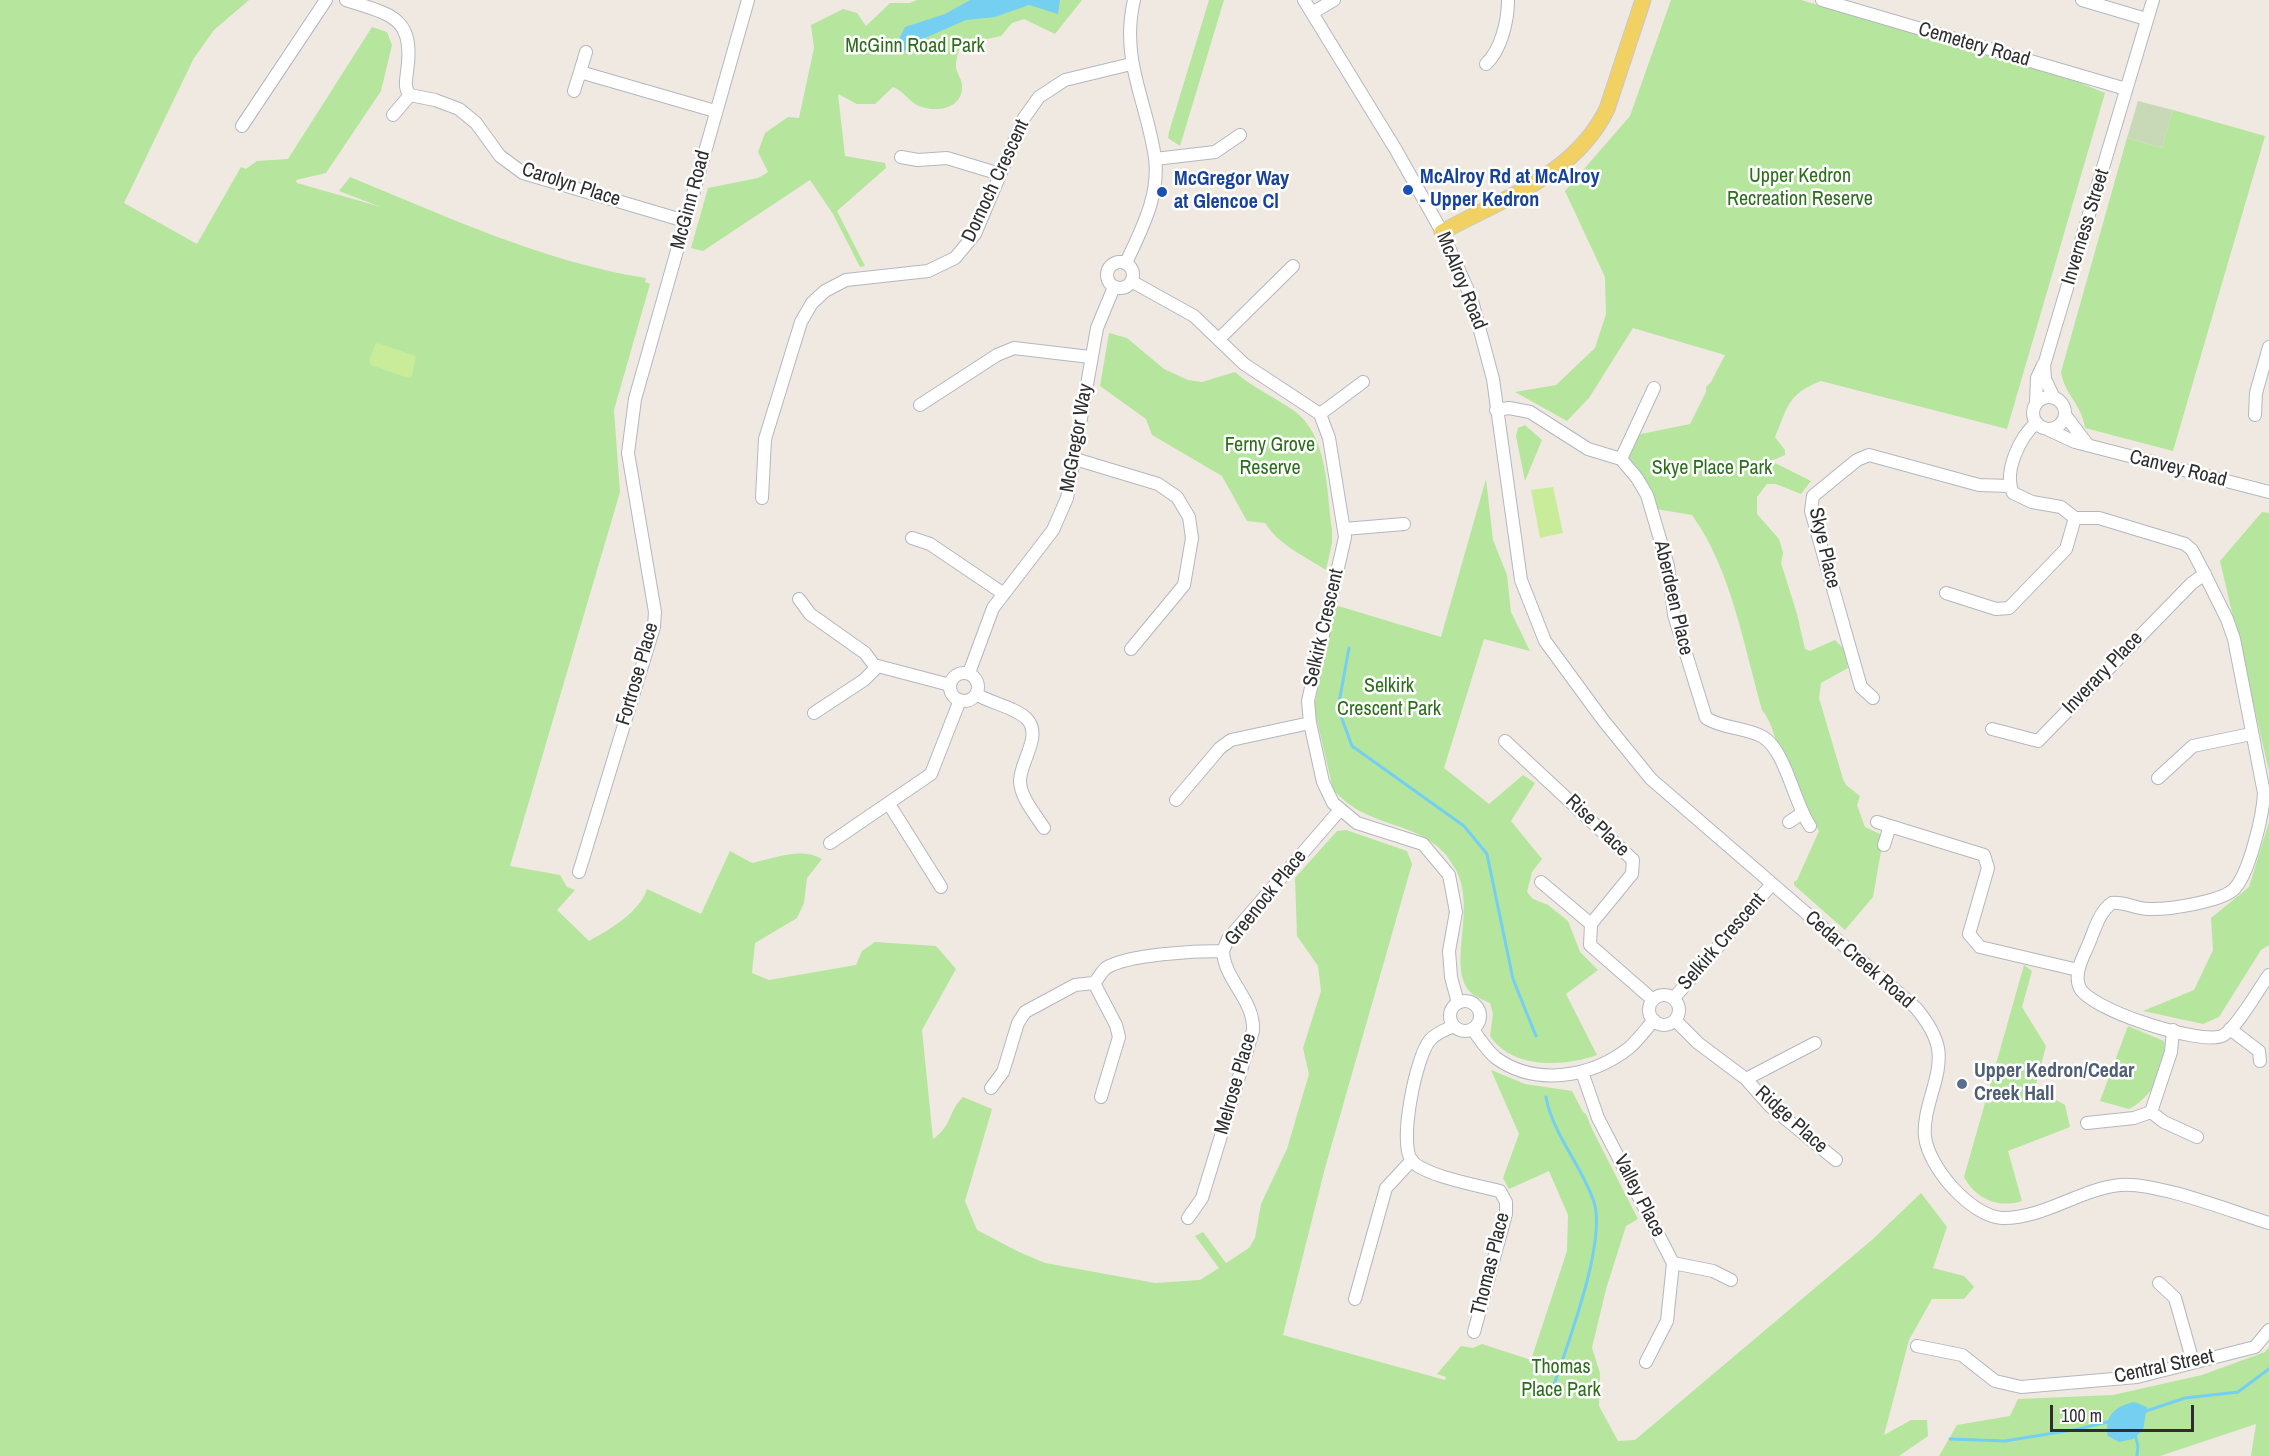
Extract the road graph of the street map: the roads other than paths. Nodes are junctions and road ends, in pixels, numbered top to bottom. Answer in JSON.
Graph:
{"nodes":[{"id":1,"x":326,"y":0,"type":"edge"},
{"id":2,"x":346,"y":0,"type":"edge"},
{"id":3,"x":748,"y":0,"type":"edge"},
{"id":4,"x":1134,"y":0,"type":"edge"},
{"id":5,"x":1304,"y":0,"type":"edge"},
{"id":6,"x":1334,"y":0,"type":"edge"},
{"id":7,"x":1508,"y":0,"type":"edge"},
{"id":8,"x":1643,"y":0,"type":"edge"},
{"id":9,"x":1822,"y":0,"type":"edge"},
{"id":10,"x":2082,"y":0,"type":"edge"},
{"id":11,"x":2153,"y":0,"type":"edge"},
{"id":12,"x":1312,"y":14,"type":"junction"},
{"id":13,"x":2146,"y":19,"type":"junction"},
{"id":14,"x":586,"y":52,"type":"dead end"},
{"id":15,"x":1131,"y":64,"type":"junction"},
{"id":16,"x":1486,"y":64,"type":"dead end"},
{"id":17,"x":580,"y":72,"type":"junction"},
{"id":18,"x":2126,"y":89,"type":"junction"},
{"id":19,"x":574,"y":91,"type":"dead end"},
{"id":20,"x":410,"y":95,"type":"junction"},
{"id":21,"x":716,"y":111,"type":"junction"},
{"id":22,"x":393,"y":115,"type":"dead end"},
{"id":23,"x":242,"y":126,"type":"dead end"},
{"id":24,"x":1240,"y":135,"type":"dead end"},
{"id":25,"x":901,"y":157,"type":"dead end"},
{"id":26,"x":1155,"y":159,"type":"junction"},
{"id":27,"x":1000,"y":174,"type":"junction"},
{"id":28,"x":685,"y":221,"type":"junction"},
{"id":29,"x":1442,"y":232,"type":"junction"},
{"id":30,"x":1126,"y":263,"type":"junction"},
{"id":31,"x":1293,"y":266,"type":"dead end"},
{"id":32,"x":1131,"y":281,"type":"junction"},
{"id":33,"x":1114,"y":286,"type":"junction"},
{"id":34,"x":1219,"y":339,"type":"junction"},
{"id":35,"x":2269,"y":347,"type":"edge"},
{"id":36,"x":1090,"y":357,"type":"junction"},
{"id":37,"x":2044,"y":364,"type":"junction"},
{"id":38,"x":1363,"y":382,"type":"dead end"},
{"id":39,"x":1654,"y":388,"type":"dead end"},
{"id":40,"x":2054,"y":398,"type":"junction"},
{"id":41,"x":634,"y":399,"type":"joint"},
{"id":42,"x":2036,"y":403,"type":"junction"},
{"id":43,"x":920,"y":405,"type":"dead end"},
{"id":44,"x":1496,"y":410,"type":"junction"},
{"id":45,"x":1320,"y":414,"type":"junction"},
{"id":46,"x":2065,"y":414,"type":"junction"},
{"id":47,"x":2255,"y":415,"type":"dead end"},
{"id":48,"x":2036,"y":423,"type":"junction"},
{"id":49,"x":2049,"y":430,"type":"junction"},
{"id":50,"x":2087,"y":444,"type":"junction"},
{"id":51,"x":1075,"y":459,"type":"junction"},
{"id":52,"x":1621,"y":459,"type":"junction"},
{"id":53,"x":2010,"y":486,"type":"junction"},
{"id":54,"x":1507,"y":490,"type":"joint"},
{"id":55,"x":2269,"y":492,"type":"edge"},
{"id":56,"x":762,"y":498,"type":"dead end"},
{"id":57,"x":2075,"y":518,"type":"junction"},
{"id":58,"x":1404,"y":524,"type":"dead end"},
{"id":59,"x":1344,"y":530,"type":"junction"},
{"id":60,"x":912,"y":538,"type":"dead end"},
{"id":61,"x":2205,"y":574,"type":"junction"},
{"id":62,"x":1946,"y":593,"type":"dead end"},
{"id":63,"x":1004,"y":594,"type":"junction"},
{"id":64,"x":799,"y":599,"type":"dead end"},
{"id":65,"x":1131,"y":649,"type":"dead end"},
{"id":66,"x":877,"y":667,"type":"junction"},
{"id":67,"x":969,"y":673,"type":"junction"},
{"id":68,"x":950,"y":685,"type":"junction"},
{"id":69,"x":976,"y":694,"type":"junction"},
{"id":70,"x":1873,"y":698,"type":"dead end"},
{"id":71,"x":960,"y":700,"type":"junction"},
{"id":72,"x":814,"y":713,"type":"dead end"},
{"id":73,"x":1310,"y":723,"type":"junction"},
{"id":74,"x":1992,"y":729,"type":"dead end"},
{"id":75,"x":2251,"y":734,"type":"junction"},
{"id":76,"x":1505,"y":741,"type":"dead end"},
{"id":77,"x":2158,"y":778,"type":"dead end"},
{"id":78,"x":1176,"y":800,"type":"dead end"},
{"id":79,"x":889,"y":804,"type":"junction"},
{"id":80,"x":1339,"y":810,"type":"junction"},
{"id":81,"x":1801,"y":814,"type":"junction"},
{"id":82,"x":1789,"y":822,"type":"dead end"},
{"id":83,"x":1876,"y":822,"type":"dead end"},
{"id":84,"x":1810,"y":826,"type":"dead end"},
{"id":85,"x":1890,"y":826,"type":"junction"},
{"id":86,"x":1044,"y":828,"type":"dead end"},
{"id":87,"x":830,"y":843,"type":"dead end"},
{"id":88,"x":1884,"y":845,"type":"dead end"},
{"id":89,"x":579,"y":872,"type":"dead end"},
{"id":90,"x":1541,"y":882,"type":"dead end"},
{"id":91,"x":1771,"y":885,"type":"junction"},
{"id":92,"x":942,"y":887,"type":"dead end"},
{"id":93,"x":1591,"y":924,"type":"junction"},
{"id":94,"x":1223,"y":951,"type":"junction"},
{"id":95,"x":2078,"y":970,"type":"junction"},
{"id":96,"x":2269,"y":975,"type":"edge"},
{"id":97,"x":1094,"y":983,"type":"junction"},
{"id":98,"x":1674,"y":998,"type":"junction"},
{"id":99,"x":1653,"y":1000,"type":"junction"},
{"id":100,"x":1458,"y":1002,"type":"junction"},
{"id":101,"x":1654,"y":1020,"type":"junction"},
{"id":102,"x":1675,"y":1020,"type":"junction"},
{"id":103,"x":1454,"y":1026,"type":"junction"},
{"id":104,"x":2230,"y":1029,"type":"junction"},
{"id":105,"x":1473,"y":1030,"type":"junction"},
{"id":106,"x":2173,"y":1030,"type":"junction"},
{"id":107,"x":1815,"y":1043,"type":"dead end"},
{"id":108,"x":2262,"y":1053,"type":"dead end"},
{"id":109,"x":1582,"y":1072,"type":"junction"},
{"id":110,"x":1746,"y":1079,"type":"junction"},
{"id":111,"x":991,"y":1088,"type":"dead end"},
{"id":112,"x":1101,"y":1096,"type":"dead end"},
{"id":113,"x":2151,"y":1112,"type":"junction"},
{"id":114,"x":2086,"y":1123,"type":"dead end"},
{"id":115,"x":2197,"y":1137,"type":"dead end"},
{"id":116,"x":1412,"y":1160,"type":"junction"},
{"id":117,"x":1836,"y":1160,"type":"dead end"},
{"id":118,"x":1188,"y":1218,"type":"dead end"},
{"id":119,"x":2269,"y":1223,"type":"edge"},
{"id":120,"x":1673,"y":1263,"type":"junction"},
{"id":121,"x":1731,"y":1280,"type":"dead end"},
{"id":122,"x":2159,"y":1282,"type":"dead end"},
{"id":123,"x":1354,"y":1299,"type":"dead end"},
{"id":124,"x":2269,"y":1330,"type":"edge"},
{"id":125,"x":1474,"y":1332,"type":"dead end"},
{"id":126,"x":1917,"y":1346,"type":"dead end"},
{"id":127,"x":1646,"y":1362,"type":"dead end"},
{"id":128,"x":2193,"y":1362,"type":"junction"}],
"edges":[{"from":1,"to":23,"type":"street"},
{"from":2,"to":20,"type":"street"},
{"from":3,"to":21,"type":"street","name":"McGinn Road"},
{"from":4,"to":15,"type":"street"},
{"from":5,"to":12,"type":"street","name":"McAlroy Road"},
{"from":6,"to":12,"type":"street"},
{"from":7,"to":16,"type":"street"},
{"from":8,"to":29,"type":"main road"},
{"from":9,"to":18,"type":"street","name":"Cemetery Road"},
{"from":10,"to":13,"type":"street"},
{"from":11,"to":13,"type":"street","name":"Inverness Street"},
{"from":12,"to":29,"type":"street","name":"McAlroy Road"},
{"from":13,"to":18,"type":"street","name":"Inverness Street"},
{"from":14,"to":17,"type":"street"},
{"from":15,"to":26,"type":"street"},
{"from":15,"to":27,"type":"street","name":"Dornoch Crescent"},
{"from":17,"to":19,"type":"street"},
{"from":17,"to":21,"type":"street"},
{"from":18,"to":37,"type":"street","name":"Inverness Street"},
{"from":20,"to":22,"type":"street"},
{"from":20,"to":28,"type":"street","name":"Carolyn Place"},
{"from":21,"to":28,"type":"street","name":"McGinn Road"},
{"from":24,"to":26,"type":"street"},
{"from":25,"to":27,"type":"street"},
{"from":26,"to":30,"type":"street"},
{"from":27,"to":56,"type":"street","name":"Dornoch Crescent"},
{"from":28,"to":41,"type":"street","name":"McGinn Road"},
{"from":29,"to":44,"type":"street","name":"McAlroy Road"},
{"from":30,"to":32,"type":"street"},
{"from":30,"to":33,"type":"street"},
{"from":31,"to":34,"type":"street"},
{"from":32,"to":33,"type":"street"},
{"from":32,"to":34,"type":"street"},
{"from":33,"to":36,"type":"street","name":"McGregor Way"},
{"from":34,"to":45,"type":"street"},
{"from":35,"to":47,"type":"street"},
{"from":36,"to":43,"type":"street"},
{"from":36,"to":51,"type":"street","name":"McGregor Way"},
{"from":37,"to":40,"type":"street"},
{"from":37,"to":42,"type":"street","name":"Inverness Street"},
{"from":38,"to":45,"type":"street"},
{"from":39,"to":52,"type":"street"},
{"from":40,"to":42,"type":"street"},
{"from":40,"to":46,"type":"street"},
{"from":41,"to":89,"type":"street","name":"Fortrose Place"},
{"from":42,"to":48,"type":"street"},
{"from":44,"to":52,"type":"street"},
{"from":44,"to":54,"type":"street","name":"McAlroy Road"},
{"from":45,"to":59,"type":"street","name":"Selkirk Crescent"},
{"from":46,"to":49,"type":"street"},
{"from":46,"to":50,"type":"street"},
{"from":48,"to":49,"type":"street"},
{"from":48,"to":53,"type":"street"},
{"from":49,"to":50,"type":"street","name":"Canvey Road"},
{"from":50,"to":55,"type":"street","name":"Canvey Road"},
{"from":51,"to":63,"type":"street","name":"McGregor Way"},
{"from":51,"to":65,"type":"street"},
{"from":52,"to":81,"type":"street","name":"Aberdeen Place"},
{"from":53,"to":57,"type":"street"},
{"from":53,"to":70,"type":"street","name":"Skye Place"},
{"from":54,"to":91,"type":"street","name":"Cedar Creek Road"},
{"from":57,"to":61,"type":"street"},
{"from":57,"to":62,"type":"street"},
{"from":58,"to":59,"type":"street"},
{"from":59,"to":73,"type":"street","name":"Selkirk Crescent"},
{"from":60,"to":63,"type":"street"},
{"from":61,"to":74,"type":"street","name":"Inverary Place"},
{"from":61,"to":75,"type":"street"},
{"from":63,"to":67,"type":"street","name":"McGregor Way"},
{"from":64,"to":66,"type":"street"},
{"from":66,"to":68,"type":"street"},
{"from":66,"to":72,"type":"street"},
{"from":67,"to":68,"type":"street"},
{"from":67,"to":69,"type":"street"},
{"from":68,"to":71,"type":"street"},
{"from":69,"to":71,"type":"street"},
{"from":69,"to":86,"type":"street"},
{"from":71,"to":79,"type":"street"},
{"from":73,"to":78,"type":"street"},
{"from":73,"to":80,"type":"street","name":"Selkirk Crescent"},
{"from":75,"to":77,"type":"street"},
{"from":75,"to":95,"type":"street"},
{"from":76,"to":93,"type":"street","name":"Rise Place"},
{"from":79,"to":87,"type":"street"},
{"from":79,"to":92,"type":"street"},
{"from":80,"to":94,"type":"street","name":"Greenock Place"},
{"from":80,"to":100,"type":"street","name":"Selkirk Crescent"},
{"from":81,"to":82,"type":"street"},
{"from":81,"to":84,"type":"street","name":"Aberdeen Place"},
{"from":83,"to":85,"type":"street"},
{"from":85,"to":88,"type":"street"},
{"from":85,"to":95,"type":"street"},
{"from":90,"to":93,"type":"street"},
{"from":91,"to":98,"type":"street","name":"Selkirk Crescent"},
{"from":91,"to":119,"type":"street","name":"Cedar Creek Road"},
{"from":93,"to":99,"type":"street"},
{"from":94,"to":97,"type":"street","name":"Greenock Place"},
{"from":94,"to":118,"type":"street","name":"Melrose Place"},
{"from":95,"to":106,"type":"street"},
{"from":96,"to":104,"type":"street"},
{"from":97,"to":111,"type":"street","name":"Greenock Place"},
{"from":97,"to":112,"type":"street"},
{"from":98,"to":99,"type":"street"},
{"from":98,"to":102,"type":"street"},
{"from":99,"to":101,"type":"street"},
{"from":100,"to":103,"type":"street"},
{"from":100,"to":105,"type":"street"},
{"from":101,"to":102,"type":"street"},
{"from":101,"to":109,"type":"street"},
{"from":102,"to":110,"type":"street","name":"Ridge Place"},
{"from":103,"to":105,"type":"street"},
{"from":103,"to":116,"type":"street"},
{"from":104,"to":106,"type":"street"},
{"from":104,"to":108,"type":"street"},
{"from":105,"to":109,"type":"street"},
{"from":106,"to":113,"type":"street"},
{"from":107,"to":110,"type":"street"},
{"from":109,"to":120,"type":"street","name":"Valley Place"},
{"from":110,"to":117,"type":"street","name":"Ridge Place"},
{"from":113,"to":114,"type":"street"},
{"from":113,"to":115,"type":"street"},
{"from":116,"to":123,"type":"street"},
{"from":116,"to":125,"type":"street","name":"Thomas Place"},
{"from":120,"to":121,"type":"street"},
{"from":120,"to":127,"type":"street"},
{"from":122,"to":128,"type":"street"},
{"from":124,"to":128,"type":"street","name":"Central Street"},
{"from":126,"to":128,"type":"street","name":"Central Street"}]}
